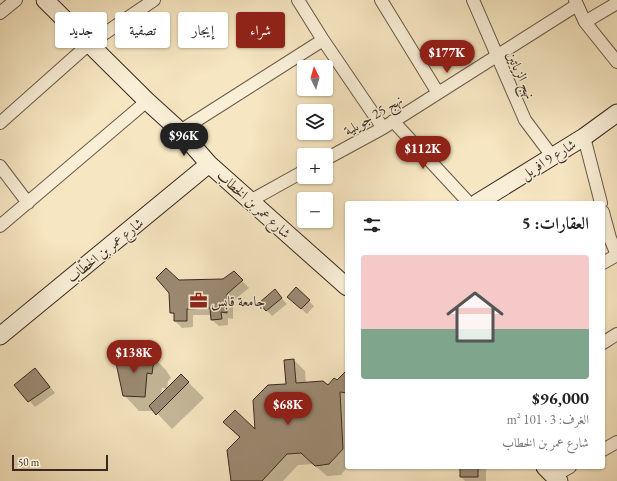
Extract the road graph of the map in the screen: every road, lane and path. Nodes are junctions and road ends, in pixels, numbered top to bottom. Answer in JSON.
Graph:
{"nodes":[{"id":1,"x":16,"y":0,"type":"edge"},
{"id":2,"x":45,"y":0,"type":"edge"},
{"id":3,"x":154,"y":0,"type":"edge"},
{"id":4,"x":298,"y":0,"type":"edge"},
{"id":5,"x":381,"y":0,"type":"edge"},
{"id":6,"x":473,"y":0,"type":"edge"},
{"id":7,"x":576,"y":2,"type":"edge"},
{"id":8,"x":617,"y":3,"type":"edge"},
{"id":9,"x":57,"y":12,"type":"edge"},
{"id":10,"x":0,"y":13,"type":"edge"},
{"id":11,"x":585,"y":22,"type":"junction"},
{"id":12,"x":107,"y":32,"type":"edge"},
{"id":13,"x":323,"y":40,"type":"junction"},
{"id":14,"x":84,"y":48,"type":"edge"},
{"id":15,"x":93,"y":48,"type":"edge"},
{"id":16,"x":497,"y":57,"type":"junction"},
{"id":17,"x":617,"y":62,"type":"edge"},
{"id":18,"x":438,"y":93,"type":"junction"},
{"id":19,"x":147,"y":101,"type":"junction"},
{"id":20,"x":617,"y":113,"type":"edge"},
{"id":21,"x":0,"y":122,"type":"edge"},
{"id":22,"x":388,"y":125,"type":"junction"},
{"id":23,"x":180,"y":131,"type":"junction"},
{"id":24,"x":584,"y":137,"type":"junction"},
{"id":25,"x":333,"y":155,"type":"edge"},
{"id":26,"x":552,"y":156,"type":"junction"},
{"id":27,"x":209,"y":164,"type":"junction"},
{"id":28,"x":0,"y":166,"type":"edge"},
{"id":29,"x":297,"y":175,"type":"edge"},
{"id":30,"x":250,"y":201,"type":"junction"},
{"id":31,"x":467,"y":201,"type":"edge"},
{"id":32,"x":480,"y":201,"type":"edge"},
{"id":33,"x":600,"y":201,"type":"edge"},
{"id":34,"x":28,"y":203,"type":"junction"},
{"id":35,"x":605,"y":217,"type":"edge"},
{"id":36,"x":0,"y":226,"type":"edge"},
{"id":37,"x":614,"y":237,"type":"edge"},
{"id":38,"x":605,"y":262,"type":"edge"},
{"id":39,"x":345,"y":284,"type":"edge"},
{"id":40,"x":617,"y":334,"type":"edge"},
{"id":41,"x":0,"y":336,"type":"edge"},
{"id":42,"x":605,"y":342,"type":"edge"},
{"id":43,"x":617,"y":442,"type":"edge"},
{"id":44,"x":605,"y":449,"type":"edge"},
{"id":45,"x":566,"y":469,"type":"edge"},
{"id":46,"x":553,"y":475,"type":"edge"}],
"edges":[{"from":1,"to":10,"type":"street"},
{"from":2,"to":9,"type":"street","name":"شارع عمر بن الخطاب"},
{"from":3,"to":12,"type":"street"},
{"from":4,"to":13,"type":"street"},
{"from":5,"to":18,"type":"street"},
{"from":6,"to":16,"type":"street","name":"نهج الزياتين"},
{"from":7,"to":11,"type":"street"},
{"from":7,"to":16,"type":"street","name":"نهج 25 جويلية"},
{"from":8,"to":11,"type":"street"},
{"from":11,"to":17,"type":"street"},
{"from":13,"to":22,"type":"street"},
{"from":13,"to":23,"type":"street"},
{"from":14,"to":21,"type":"street"},
{"from":15,"to":19,"type":"street","name":"شارع عمر بن الخطاب"},
{"from":16,"to":18,"type":"street","name":"نهج 25 جويلية"},
{"from":16,"to":26,"type":"street","name":"نهج الزياتين"},
{"from":18,"to":22,"type":"street","name":"نهج 25 جويلية"},
{"from":19,"to":23,"type":"street","name":"شارع عمر بن الخطاب"},
{"from":19,"to":34,"type":"street"},
{"from":20,"to":24,"type":"street","name":"شارع 9 افريل"},
{"from":22,"to":25,"type":"street","name":"نهج 25 جويلية"},
{"from":22,"to":31,"type":"street"},
{"from":23,"to":27,"type":"street","name":"شارع عمر بن الخطاب"},
{"from":24,"to":26,"type":"street","name":"شارع 9 افريل"},
{"from":24,"to":33,"type":"street"},
{"from":26,"to":32,"type":"street","name":"شارع 9 افريل"},
{"from":27,"to":30,"type":"street","name":"شارع عمر بن الخطاب"},
{"from":27,"to":41,"type":"street","name":"شارع عمر بن الخطّاب"},
{"from":28,"to":34,"type":"street"},
{"from":29,"to":30,"type":"street"},
{"from":30,"to":39,"type":"street","name":"شارع عمر بن الخطاب"},
{"from":34,"to":36,"type":"street"},
{"from":35,"to":37,"type":"street"},
{"from":37,"to":38,"type":"street"},
{"from":40,"to":42,"type":"street"},
{"from":43,"to":44,"type":"street"},
{"from":45,"to":46,"type":"street"}]}
